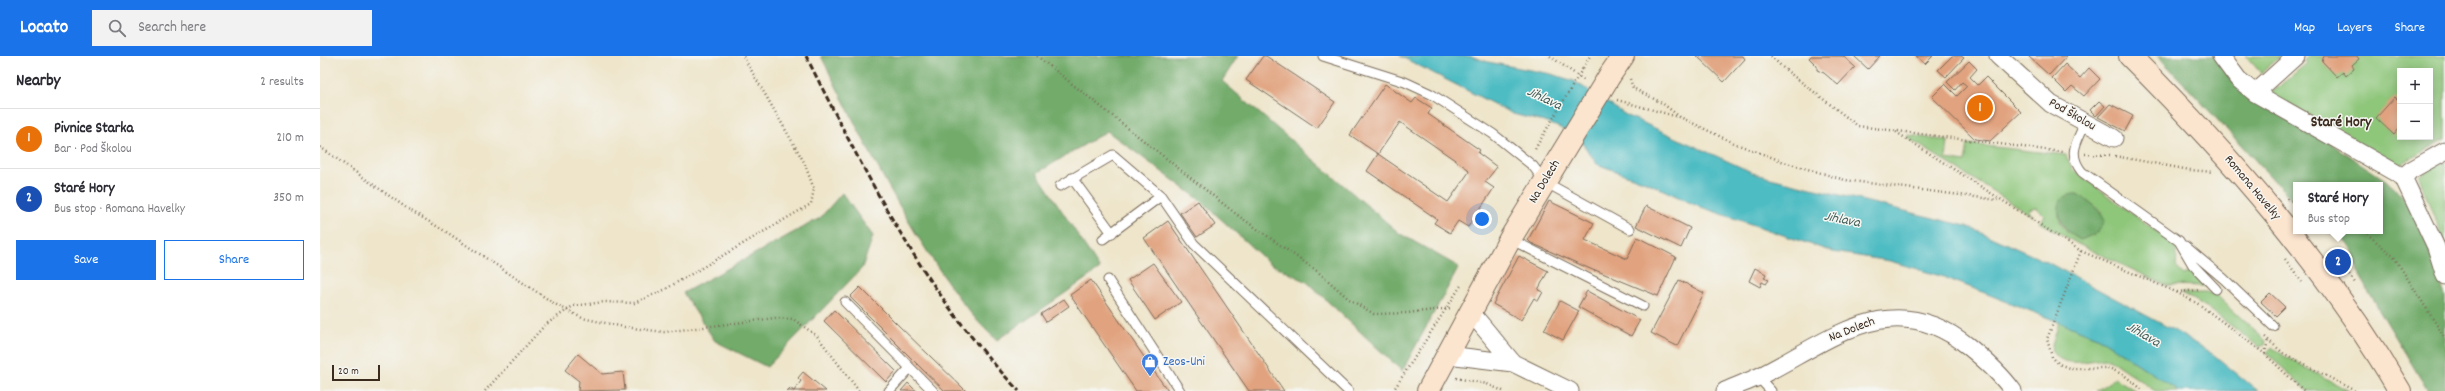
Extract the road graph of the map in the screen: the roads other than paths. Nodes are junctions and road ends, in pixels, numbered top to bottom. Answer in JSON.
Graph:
{"nodes":[{"id":1,"x":1323,"y":56,"type":"edge"},
{"id":2,"x":1623,"y":56,"type":"edge"},
{"id":3,"x":1998,"y":56,"type":"edge"},
{"id":4,"x":2130,"y":56,"type":"edge"},
{"id":5,"x":2221,"y":56,"type":"edge"},
{"id":6,"x":2292,"y":60,"type":"edge"},
{"id":7,"x":2255,"y":92,"type":"junction"},
{"id":8,"x":2085,"y":123,"type":"junction"},
{"id":9,"x":2114,"y":138,"type":"dead end"},
{"id":10,"x":2445,"y":151,"type":"edge"},
{"id":11,"x":2407,"y":173,"type":"junction"},
{"id":12,"x":1548,"y":176,"type":"junction"},
{"id":13,"x":1072,"y":178,"type":"junction"},
{"id":14,"x":1060,"y":186,"type":"dead end"},
{"id":15,"x":1161,"y":196,"type":"junction"},
{"id":16,"x":1630,"y":229,"type":"dead end"},
{"id":17,"x":1112,"y":233,"type":"junction"},
{"id":18,"x":1103,"y":239,"type":"dead end"},
{"id":19,"x":1510,"y":239,"type":"junction"},
{"id":20,"x":2179,"y":241,"type":"junction"},
{"id":21,"x":2445,"y":276,"type":"edge"},
{"id":22,"x":1108,"y":280,"type":"dead end"},
{"id":23,"x":2216,"y":289,"type":"road end"},
{"id":24,"x":845,"y":302,"type":"dead end"},
{"id":25,"x":1643,"y":306,"type":"dead end"},
{"id":26,"x":1470,"y":311,"type":"junction"},
{"id":27,"x":2273,"y":326,"type":"dead end"},
{"id":28,"x":1448,"y":355,"type":"junction"},
{"id":29,"x":1513,"y":363,"type":"junction"},
{"id":30,"x":910,"y":368,"type":"junction"},
{"id":31,"x":1758,"y":377,"type":"junction"},
{"id":32,"x":1733,"y":389,"type":"edge"},
{"id":33,"x":1433,"y":390,"type":"edge"},
{"id":34,"x":890,"y":391,"type":"edge"},
{"id":35,"x":933,"y":391,"type":"edge"},
{"id":36,"x":1180,"y":391,"type":"edge"},
{"id":37,"x":1348,"y":391,"type":"edge"},
{"id":38,"x":1570,"y":391,"type":"edge"},
{"id":39,"x":1772,"y":391,"type":"edge"},
{"id":40,"x":2013,"y":391,"type":"edge"},
{"id":41,"x":2400,"y":391,"type":"edge"}],
"edges":[{"from":1,"to":12,"type":"lane"},
{"from":2,"to":12,"type":"street","name":"Na Dolech","bridge":true},
{"from":3,"to":8,"type":"street","name":"Pod Školou"},
{"from":4,"to":41,"type":"street","name":"Romana Havelky"},
{"from":5,"to":7,"type":"street"},
{"from":6,"to":7,"type":"street"},
{"from":7,"to":11,"type":"street"},
{"from":8,"to":9,"type":"street","name":"Pod Školou"},
{"from":8,"to":20,"type":"lane"},
{"from":10,"to":11,"type":"street"},
{"from":11,"to":21,"type":"street"},
{"from":12,"to":16,"type":"lane"},
{"from":12,"to":19,"type":"street","name":"Na Dolech"},
{"from":13,"to":14,"type":"lane"},
{"from":13,"to":15,"type":"lane"},
{"from":13,"to":17,"type":"lane"},
{"from":15,"to":17,"type":"lane"},
{"from":15,"to":37,"type":"lane"},
{"from":17,"to":18,"type":"lane"},
{"from":19,"to":25,"type":"lane"},
{"from":19,"to":26,"type":"street","name":"Na Dolech"},
{"from":20,"to":23,"type":"lane"},
{"from":20,"to":27,"type":"lane"},
{"from":22,"to":36,"type":"lane"},
{"from":24,"to":30,"type":"lane"},
{"from":26,"to":28,"type":"street","name":"Na Dolech"},
{"from":26,"to":29,"type":"street"},
{"from":28,"to":29,"type":"street"},
{"from":28,"to":33,"type":"street","name":"Na Dolech"},
{"from":29,"to":38,"type":"street"},
{"from":30,"to":34,"type":"lane"},
{"from":30,"to":35,"type":"lane"},
{"from":31,"to":32,"type":"street","name":"Na Dolech"},
{"from":31,"to":39,"type":"lane"},
{"from":31,"to":40,"type":"street","name":"Na Dolech"}]}
